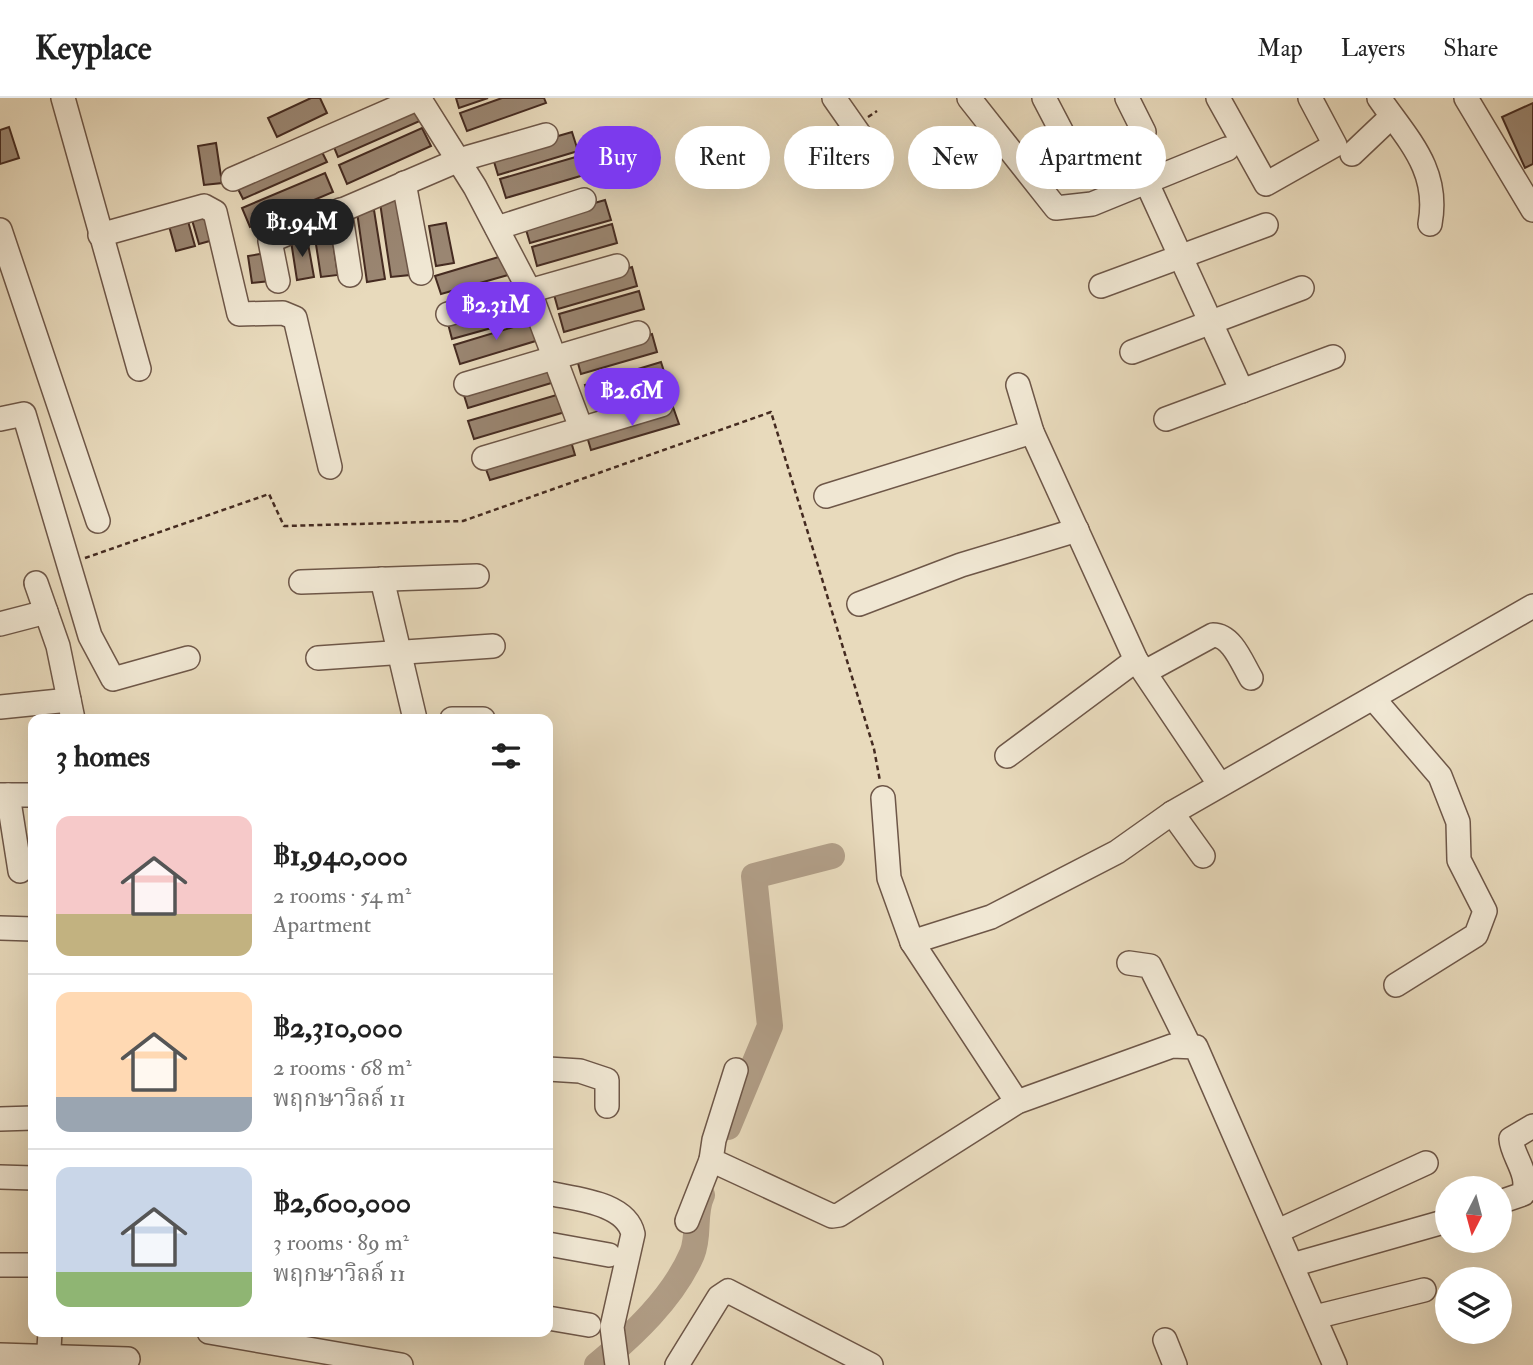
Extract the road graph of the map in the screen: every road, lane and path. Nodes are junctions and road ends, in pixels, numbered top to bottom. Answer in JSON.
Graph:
{"nodes":[{"id":1,"x":63,"y":98,"type":"edge"},
{"id":2,"x":419,"y":98,"type":"edge"},
{"id":3,"x":834,"y":98,"type":"edge"},
{"id":4,"x":970,"y":98,"type":"edge"},
{"id":5,"x":1044,"y":98,"type":"edge"},
{"id":6,"x":1127,"y":98,"type":"edge"},
{"id":7,"x":1218,"y":98,"type":"edge"},
{"id":8,"x":1310,"y":98,"type":"edge"},
{"id":9,"x":1466,"y":98,"type":"edge"},
{"id":10,"x":1385,"y":107,"type":"edge"},
{"id":11,"x":854,"y":126,"type":"edge"},
{"id":12,"x":1059,"y":126,"type":"edge"},
{"id":13,"x":1141,"y":126,"type":"edge"},
{"id":14,"x":546,"y":135,"type":"dead end"},
{"id":15,"x":1227,"y":149,"type":"dead end"},
{"id":16,"x":1352,"y":154,"type":"dead end"},
{"id":17,"x":1016,"y":157,"type":"edge"},
{"id":18,"x":458,"y":160,"type":"junction"},
{"id":19,"x":1166,"y":173,"type":"edge"},
{"id":20,"x":233,"y":179,"type":"dead end"},
{"id":21,"x":404,"y":183,"type":"junction"},
{"id":22,"x":1041,"y":189,"type":"edge"},
{"id":23,"x":1127,"y":189,"type":"edge"},
{"id":24,"x":1150,"y":189,"type":"edge"},
{"id":25,"x":584,"y":200,"type":"dead end"},
{"id":26,"x":340,"y":210,"type":"junction"},
{"id":27,"x":1533,"y":210,"type":"edge"},
{"id":28,"x":1430,"y":224,"type":"dead end"},
{"id":29,"x":1266,"y":225,"type":"dead end"},
{"id":30,"x":497,"y":228,"type":"junction"},
{"id":31,"x":0,"y":230,"type":"edge"},
{"id":32,"x":100,"y":234,"type":"junction"},
{"id":33,"x":1180,"y":255,"type":"junction"},
{"id":34,"x":617,"y":266,"type":"dead end"},
{"id":35,"x":421,"y":273,"type":"dead end"},
{"id":36,"x":350,"y":275,"type":"dead end"},
{"id":37,"x":278,"y":281,"type":"dead end"},
{"id":38,"x":1101,"y":286,"type":"dead end"},
{"id":39,"x":1302,"y":288,"type":"dead end"},
{"id":40,"x":529,"y":290,"type":"junction"},
{"id":41,"x":448,"y":314,"type":"dead end"},
{"id":42,"x":1211,"y":323,"type":"junction"},
{"id":43,"x":638,"y":333,"type":"dead end"},
{"id":44,"x":1132,"y":352,"type":"dead end"},
{"id":45,"x":1333,"y":357,"type":"dead end"},
{"id":46,"x":557,"y":358,"type":"junction"},
{"id":47,"x":139,"y":369,"type":"dead end"},
{"id":48,"x":467,"y":384,"type":"dead end"},
{"id":49,"x":1017,"y":385,"type":"dead end"},
{"id":50,"x":1242,"y":391,"type":"junction"},
{"id":51,"x":661,"y":405,"type":"dead end"},
{"id":52,"x":0,"y":419,"type":"edge"},
{"id":53,"x":1166,"y":419,"type":"dead end"},
{"id":54,"x":581,"y":428,"type":"junction"},
{"id":55,"x":1032,"y":432,"type":"junction"},
{"id":56,"x":484,"y":458,"type":"dead end"},
{"id":57,"x":330,"y":467,"type":"dead end"},
{"id":58,"x":826,"y":496,"type":"dead end"},
{"id":59,"x":98,"y":521,"type":"dead end"},
{"id":60,"x":1077,"y":530,"type":"junction"},
{"id":61,"x":69,"y":563,"type":"junction"},
{"id":62,"x":477,"y":576,"type":"dead end"},
{"id":63,"x":382,"y":579,"type":"junction"},
{"id":64,"x":300,"y":582,"type":"dead end"},
{"id":65,"x":36,"y":583,"type":"dead end"},
{"id":66,"x":859,"y":604,"type":"dead end"},
{"id":67,"x":1533,"y":607,"type":"edge"},
{"id":68,"x":46,"y":612,"type":"junction"},
{"id":69,"x":0,"y":624,"type":"edge"},
{"id":70,"x":494,"y":646,"type":"dead end"},
{"id":71,"x":399,"y":652,"type":"junction"},
{"id":72,"x":188,"y":658,"type":"dead end"},
{"id":73,"x":318,"y":658,"type":"dead end"},
{"id":74,"x":1141,"y":666,"type":"junction"},
{"id":75,"x":1251,"y":678,"type":"dead end"},
{"id":76,"x":1373,"y":698,"type":"junction"},
{"id":77,"x":0,"y":707,"type":"edge"},
{"id":78,"x":71,"y":709,"type":"edge"},
{"id":79,"x":414,"y":714,"type":"edge"},
{"id":80,"x":1007,"y":755,"type":"dead end"},
{"id":81,"x":1220,"y":785,"type":"junction"},
{"id":82,"x":28,"y":794,"type":"edge"},
{"id":83,"x":4,"y":795,"type":"edge"},
{"id":84,"x":883,"y":797,"type":"joint"},
{"id":85,"x":1172,"y":813,"type":"junction"},
{"id":86,"x":1203,"y":856,"type":"dead end"},
{"id":87,"x":20,"y":871,"type":"dead end"},
{"id":88,"x":0,"y":928,"type":"edge"},
{"id":89,"x":28,"y":929,"type":"edge"},
{"id":90,"x":912,"y":942,"type":"junction"},
{"id":91,"x":1129,"y":963,"type":"dead end"},
{"id":92,"x":1396,"y":985,"type":"dead end"},
{"id":93,"x":1189,"y":1045,"type":"junction"},
{"id":94,"x":553,"y":1069,"type":"edge"},
{"id":95,"x":736,"y":1070,"type":"dead end"},
{"id":96,"x":1017,"y":1102,"type":"junction"},
{"id":97,"x":607,"y":1106,"type":"dead end"},
{"id":98,"x":28,"y":1118,"type":"edge"},
{"id":99,"x":0,"y":1119,"type":"edge"},
{"id":100,"x":1533,"y":1126,"type":"edge"},
{"id":101,"x":718,"y":1163,"type":"junction"},
{"id":102,"x":1426,"y":1163,"type":"dead end"},
{"id":103,"x":0,"y":1177,"type":"edge"},
{"id":104,"x":28,"y":1178,"type":"edge"},
{"id":105,"x":553,"y":1194,"type":"edge"},
{"id":106,"x":1512,"y":1198,"type":"edge"},
{"id":107,"x":687,"y":1221,"type":"dead end"},
{"id":108,"x":1435,"y":1224,"type":"edge"},
{"id":109,"x":1278,"y":1231,"type":"junction"},
{"id":110,"x":553,"y":1245,"type":"edge"},
{"id":111,"x":608,"y":1255,"type":"dead end"},
{"id":112,"x":0,"y":1265,"type":"edge"},
{"id":113,"x":28,"y":1265,"type":"edge"},
{"id":114,"x":1292,"y":1265,"type":"junction"},
{"id":115,"x":1424,"y":1290,"type":"dead end"},
{"id":116,"x":1315,"y":1317,"type":"junction"},
{"id":117,"x":553,"y":1319,"type":"edge"},
{"id":118,"x":589,"y":1325,"type":"dead end"},
{"id":119,"x":50,"y":1337,"type":"edge"},
{"id":120,"x":242,"y":1337,"type":"edge"},
{"id":121,"x":1166,"y":1340,"type":"dead end"},
{"id":122,"x":322,"y":1349,"type":"edge"},
{"id":123,"x":0,"y":1355,"type":"edge"},
{"id":124,"x":128,"y":1359,"type":"dead end"},
{"id":125,"x":48,"y":1360,"type":"edge"},
{"id":126,"x":401,"y":1365,"type":"edge"},
{"id":127,"x":617,"y":1365,"type":"edge"},
{"id":128,"x":677,"y":1365,"type":"edge"},
{"id":129,"x":871,"y":1365,"type":"edge"},
{"id":130,"x":1175,"y":1365,"type":"edge"},
{"id":131,"x":1335,"y":1365,"type":"edge"}],
"edges":[{"from":1,"to":32,"type":"street"},
{"from":2,"to":18,"type":"street"},
{"from":2,"to":20,"type":"street"},
{"from":3,"to":11,"type":"street"},
{"from":4,"to":17,"type":"street"},
{"from":5,"to":12,"type":"street"},
{"from":6,"to":13,"type":"street"},
{"from":7,"to":8,"type":"street"},
{"from":9,"to":27,"type":"street"},
{"from":10,"to":16,"type":"street"},
{"from":10,"to":28,"type":"street"},
{"from":14,"to":18,"type":"street"},
{"from":15,"to":19,"type":"street"},
{"from":18,"to":21,"type":"street"},
{"from":18,"to":30,"type":"street"},
{"from":21,"to":26,"type":"street"},
{"from":21,"to":35,"type":"street"},
{"from":22,"to":23,"type":"street"},
{"from":24,"to":33,"type":"street"},
{"from":25,"to":30,"type":"street"},
{"from":26,"to":36,"type":"street"},
{"from":26,"to":37,"type":"street"},
{"from":29,"to":33,"type":"street"},
{"from":30,"to":40,"type":"street"},
{"from":31,"to":59,"type":"street"},
{"from":32,"to":47,"type":"street"},
{"from":32,"to":57,"type":"street"},
{"from":33,"to":38,"type":"street"},
{"from":33,"to":42,"type":"street"},
{"from":34,"to":40,"type":"street"},
{"from":39,"to":42,"type":"street"},
{"from":40,"to":41,"type":"street"},
{"from":40,"to":46,"type":"street"},
{"from":42,"to":44,"type":"street"},
{"from":42,"to":50,"type":"street"},
{"from":43,"to":46,"type":"street"},
{"from":45,"to":50,"type":"street"},
{"from":46,"to":48,"type":"street"},
{"from":46,"to":54,"type":"street"},
{"from":49,"to":55,"type":"street"},
{"from":50,"to":53,"type":"street"},
{"from":51,"to":54,"type":"street"},
{"from":52,"to":61,"type":"street"},
{"from":54,"to":56,"type":"street"},
{"from":55,"to":58,"type":"street"},
{"from":55,"to":60,"type":"street"},
{"from":60,"to":66,"type":"street"},
{"from":60,"to":74,"type":"street"},
{"from":61,"to":72,"type":"street"},
{"from":61,"to":84,"type":"path"},
{"from":62,"to":63,"type":"street"},
{"from":63,"to":64,"type":"street"},
{"from":63,"to":71,"type":"street"},
{"from":65,"to":68,"type":"street"},
{"from":67,"to":76,"type":"street"},
{"from":68,"to":69,"type":"street"},
{"from":68,"to":78,"type":"street"},
{"from":70,"to":71,"type":"street"},
{"from":71,"to":73,"type":"street"},
{"from":71,"to":79,"type":"street"},
{"from":74,"to":75,"type":"street"},
{"from":74,"to":80,"type":"street"},
{"from":74,"to":81,"type":"street"},
{"from":76,"to":81,"type":"street"},
{"from":76,"to":92,"type":"street"},
{"from":77,"to":78,"type":"street"},
{"from":81,"to":85,"type":"street"},
{"from":82,"to":83,"type":"street"},
{"from":83,"to":87,"type":"street"},
{"from":84,"to":90,"type":"street"},
{"from":85,"to":86,"type":"street"},
{"from":85,"to":90,"type":"street"},
{"from":88,"to":89,"type":"street"},
{"from":90,"to":96,"type":"street"},
{"from":91,"to":93,"type":"street"},
{"from":93,"to":96,"type":"street"},
{"from":93,"to":109,"type":"street"},
{"from":94,"to":97,"type":"street"},
{"from":95,"to":101,"type":"street"},
{"from":96,"to":101,"type":"street"},
{"from":98,"to":99,"type":"street"},
{"from":100,"to":106,"type":"street"},
{"from":101,"to":107,"type":"street"},
{"from":102,"to":109,"type":"street"},
{"from":103,"to":104,"type":"street"},
{"from":105,"to":127,"type":"street"},
{"from":108,"to":114,"type":"street"},
{"from":109,"to":114,"type":"street"},
{"from":110,"to":111,"type":"street"},
{"from":112,"to":113,"type":"street"},
{"from":114,"to":116,"type":"street"},
{"from":115,"to":116,"type":"street"},
{"from":116,"to":131,"type":"street"},
{"from":117,"to":118,"type":"street"},
{"from":119,"to":125,"type":"street"},
{"from":120,"to":122,"type":"street"},
{"from":121,"to":130,"type":"street"},
{"from":122,"to":126,"type":"street"},
{"from":123,"to":125,"type":"street"},
{"from":124,"to":125,"type":"street"},
{"from":128,"to":129,"type":"street"}]}
